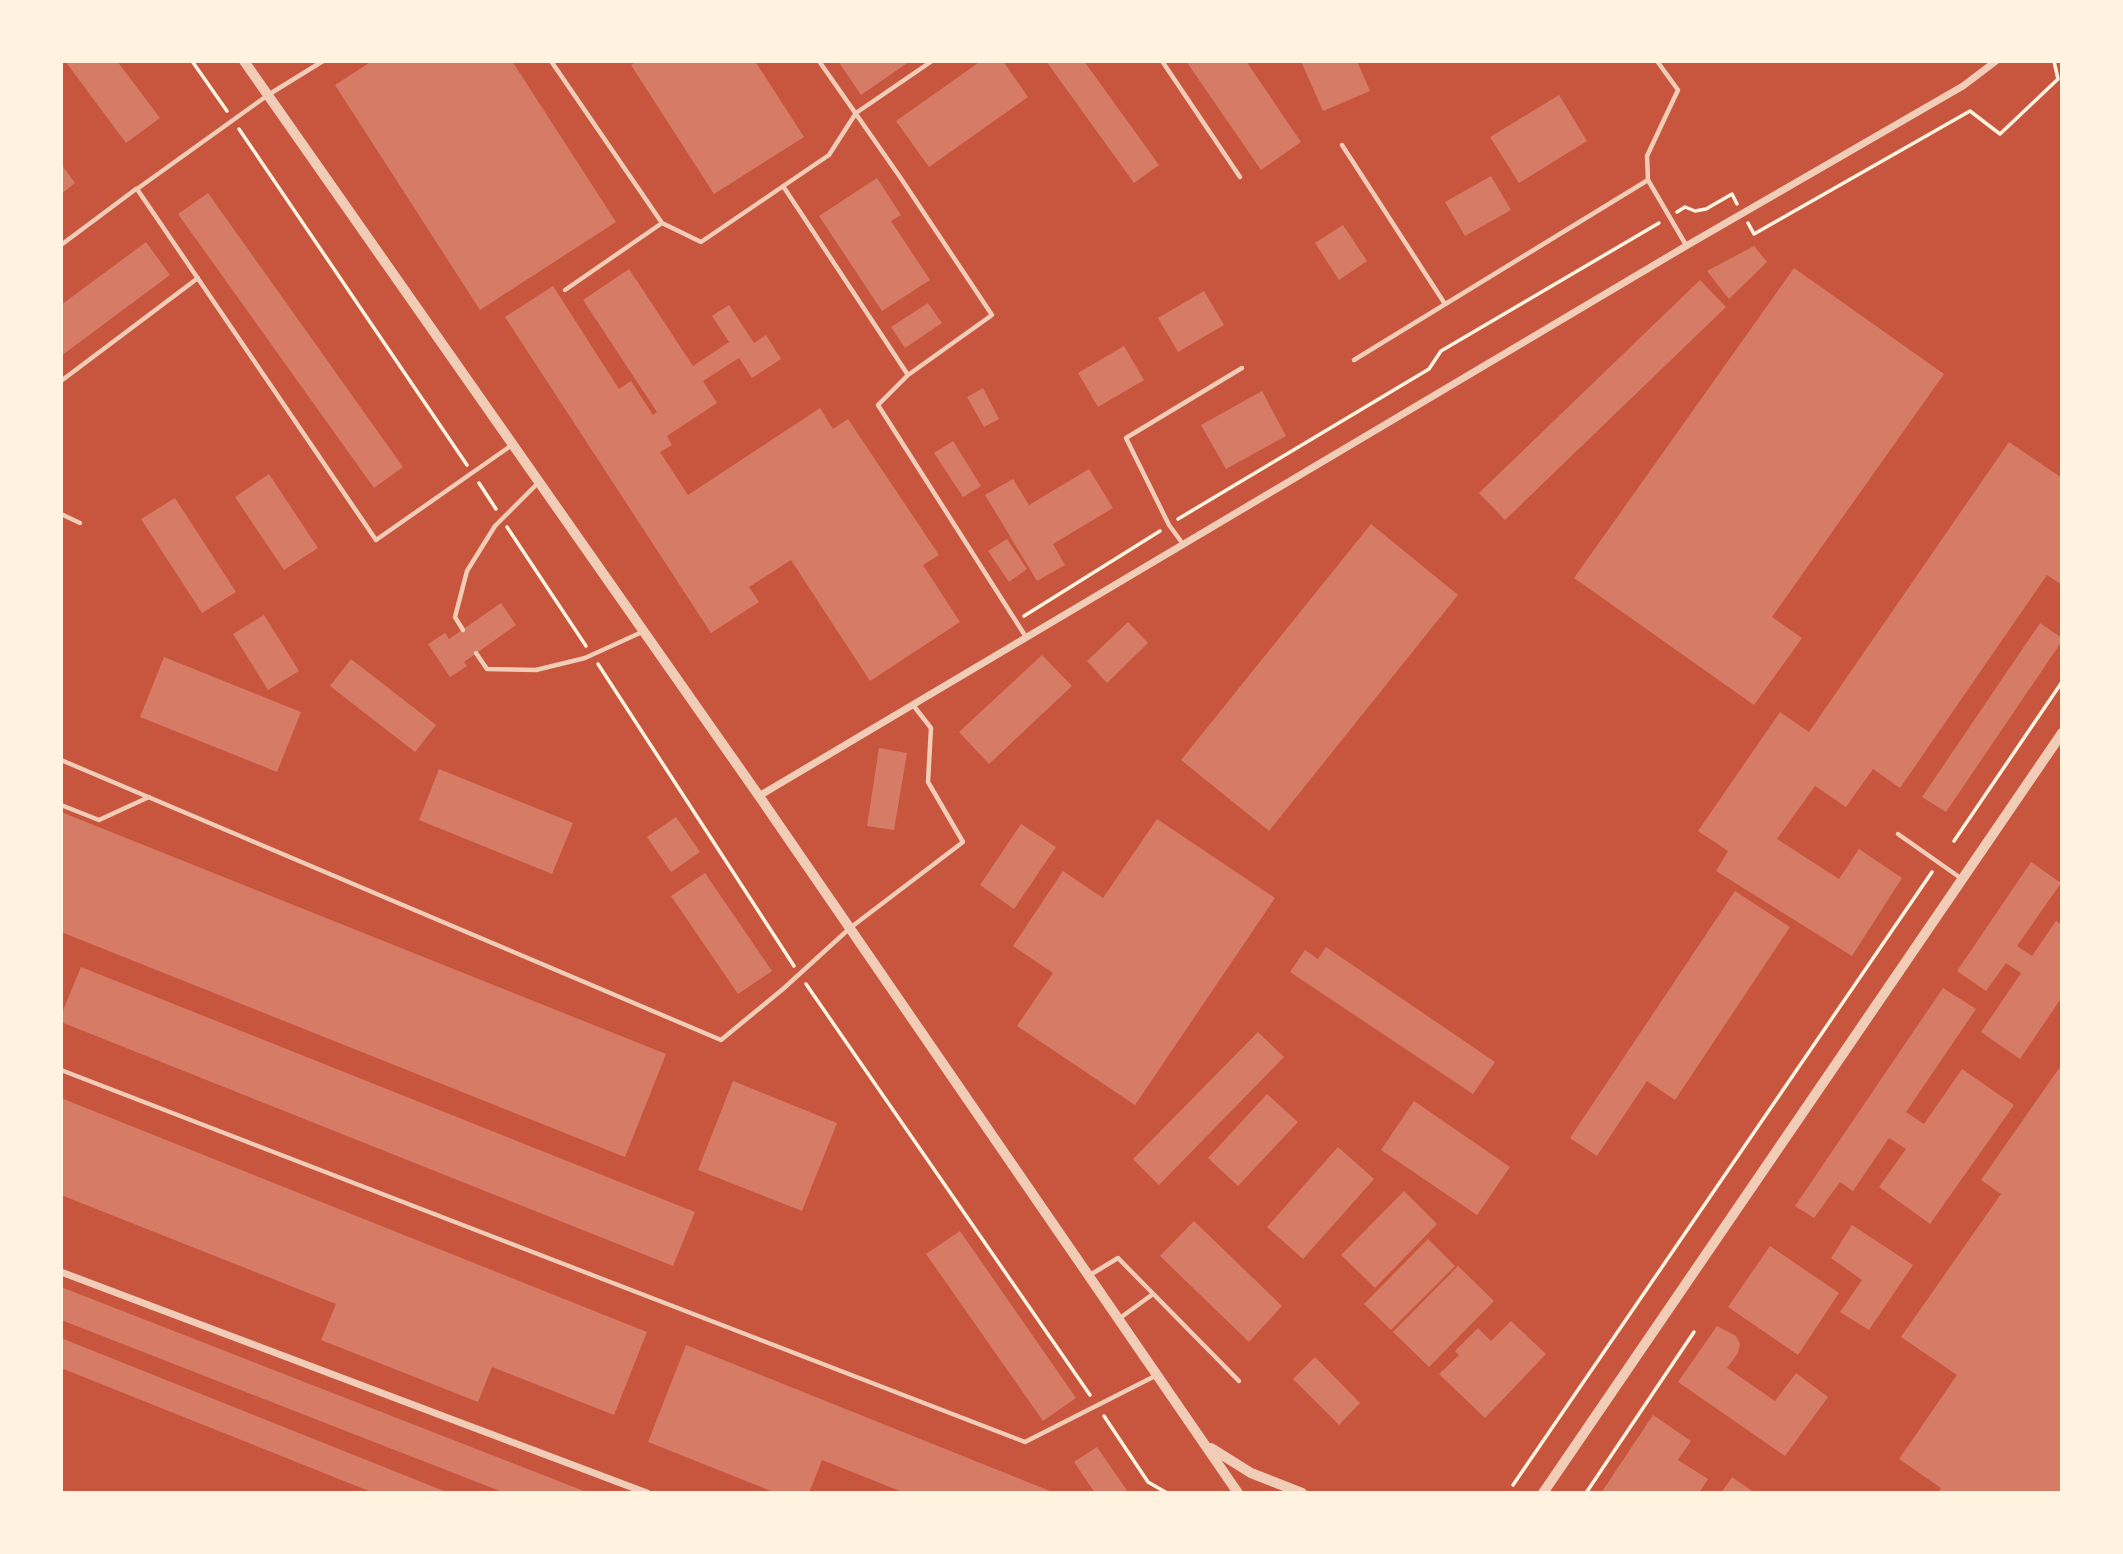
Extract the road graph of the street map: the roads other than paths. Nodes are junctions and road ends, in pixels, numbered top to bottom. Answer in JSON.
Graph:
{"nodes":[{"id":1,"x":244,"y":61,"type":"edge"},
{"id":2,"x":323,"y":61,"type":"edge"},
{"id":3,"x":551,"y":61,"type":"edge"},
{"id":4,"x":819,"y":61,"type":"edge"},
{"id":5,"x":932,"y":61,"type":"edge"},
{"id":6,"x":1163,"y":61,"type":"edge"},
{"id":7,"x":1657,"y":61,"type":"edge"},
{"id":8,"x":1996,"y":61,"type":"edge"},
{"id":9,"x":268,"y":95,"type":"junction"},
{"id":10,"x":856,"y":113,"type":"junction"},
{"id":11,"x":1342,"y":145,"type":"dead end"},
{"id":12,"x":1240,"y":177,"type":"dead end"},
{"id":13,"x":1648,"y":180,"type":"junction"},
{"id":14,"x":783,"y":186,"type":"junction"},
{"id":15,"x":136,"y":189,"type":"junction"},
{"id":16,"x":662,"y":223,"type":"junction"},
{"id":17,"x":61,"y":245,"type":"edge"},
{"id":18,"x":1686,"y":246,"type":"junction"},
{"id":19,"x":198,"y":278,"type":"junction"},
{"id":20,"x":565,"y":290,"type":"dead end"},
{"id":21,"x":1445,"y":304,"type":"junction"},
{"id":22,"x":1354,"y":360,"type":"dead end"},
{"id":23,"x":1242,"y":369,"type":"dead end"},
{"id":24,"x":908,"y":375,"type":"junction"},
{"id":25,"x":61,"y":382,"type":"edge"},
{"id":26,"x":513,"y":445,"type":"junction"},
{"id":27,"x":539,"y":482,"type":"junction"},
{"id":28,"x":61,"y":514,"type":"edge"},
{"id":29,"x":80,"y":523,"type":"dead end"},
{"id":30,"x":1184,"y":545,"type":"junction"},
{"id":31,"x":463,"y":630,"type":"dead end"},
{"id":32,"x":643,"y":631,"type":"junction"},
{"id":33,"x":1027,"y":638,"type":"junction"},
{"id":34,"x":476,"y":653,"type":"dead end"},
{"id":35,"x":913,"y":705,"type":"junction"},
{"id":36,"x":2062,"y":733,"type":"edge"},
{"id":37,"x":61,"y":760,"type":"edge"},
{"id":38,"x":759,"y":796,"type":"junction"},
{"id":39,"x":149,"y":797,"type":"junction"},
{"id":40,"x":61,"y":805,"type":"edge"},
{"id":41,"x":1898,"y":834,"type":"dead end"},
{"id":42,"x":1963,"y":879,"type":"junction"},
{"id":43,"x":850,"y":928,"type":"junction"},
{"id":44,"x":61,"y":1070,"type":"edge"},
{"id":45,"x":61,"y":1272,"type":"edge"},
{"id":46,"x":1090,"y":1276,"type":"junction"},
{"id":47,"x":1153,"y":1294,"type":"junction"},
{"id":48,"x":1119,"y":1319,"type":"junction"},
{"id":49,"x":1157,"y":1374,"type":"junction"},
{"id":50,"x":1239,"y":1381,"type":"dead end"},
{"id":51,"x":1206,"y":1445,"type":"junction"},
{"id":52,"x":647,"y":1493,"type":"edge"},
{"id":53,"x":1238,"y":1493,"type":"edge"},
{"id":54,"x":1302,"y":1493,"type":"edge"},
{"id":55,"x":1543,"y":1493,"type":"edge"}],
"edges":[{"from":1,"to":9,"type":"street"},
{"from":2,"to":9,"type":"lane"},
{"from":3,"to":16,"type":"lane"},
{"from":4,"to":10,"type":"lane"},
{"from":5,"to":10,"type":"lane"},
{"from":6,"to":12,"type":"lane"},
{"from":7,"to":13,"type":"lane"},
{"from":8,"to":18,"type":"street"},
{"from":9,"to":15,"type":"lane"},
{"from":9,"to":26,"type":"street"},
{"from":10,"to":14,"type":"lane"},
{"from":10,"to":24,"type":"lane"},
{"from":11,"to":21,"type":"lane"},
{"from":13,"to":18,"type":"lane"},
{"from":13,"to":21,"type":"lane"},
{"from":14,"to":16,"type":"lane"},
{"from":14,"to":24,"type":"lane"},
{"from":15,"to":17,"type":"lane"},
{"from":15,"to":19,"type":"lane"},
{"from":16,"to":20,"type":"lane"},
{"from":18,"to":30,"type":"street"},
{"from":19,"to":25,"type":"lane"},
{"from":19,"to":26,"type":"lane"},
{"from":21,"to":22,"type":"lane"},
{"from":23,"to":30,"type":"lane"},
{"from":24,"to":33,"type":"lane"},
{"from":26,"to":27,"type":"street"},
{"from":27,"to":31,"type":"lane"},
{"from":27,"to":32,"type":"street"},
{"from":28,"to":29,"type":"lane"},
{"from":30,"to":33,"type":"street"},
{"from":32,"to":34,"type":"lane"},
{"from":32,"to":38,"type":"street"},
{"from":33,"to":35,"type":"street"},
{"from":35,"to":38,"type":"street"},
{"from":35,"to":43,"type":"lane"},
{"from":36,"to":42,"type":"street"},
{"from":37,"to":39,"type":"lane"},
{"from":38,"to":43,"type":"street"},
{"from":39,"to":40,"type":"lane"},
{"from":39,"to":43,"type":"lane"},
{"from":41,"to":42,"type":"lane"},
{"from":42,"to":55,"type":"street"},
{"from":43,"to":46,"type":"street"},
{"from":44,"to":49,"type":"lane"},
{"from":45,"to":52,"type":"street"},
{"from":46,"to":47,"type":"lane"},
{"from":46,"to":48,"type":"street"},
{"from":47,"to":48,"type":"lane"},
{"from":47,"to":50,"type":"lane"},
{"from":48,"to":49,"type":"street"},
{"from":49,"to":51,"type":"street"},
{"from":51,"to":53,"type":"street"},
{"from":51,"to":54,"type":"street"}]}
